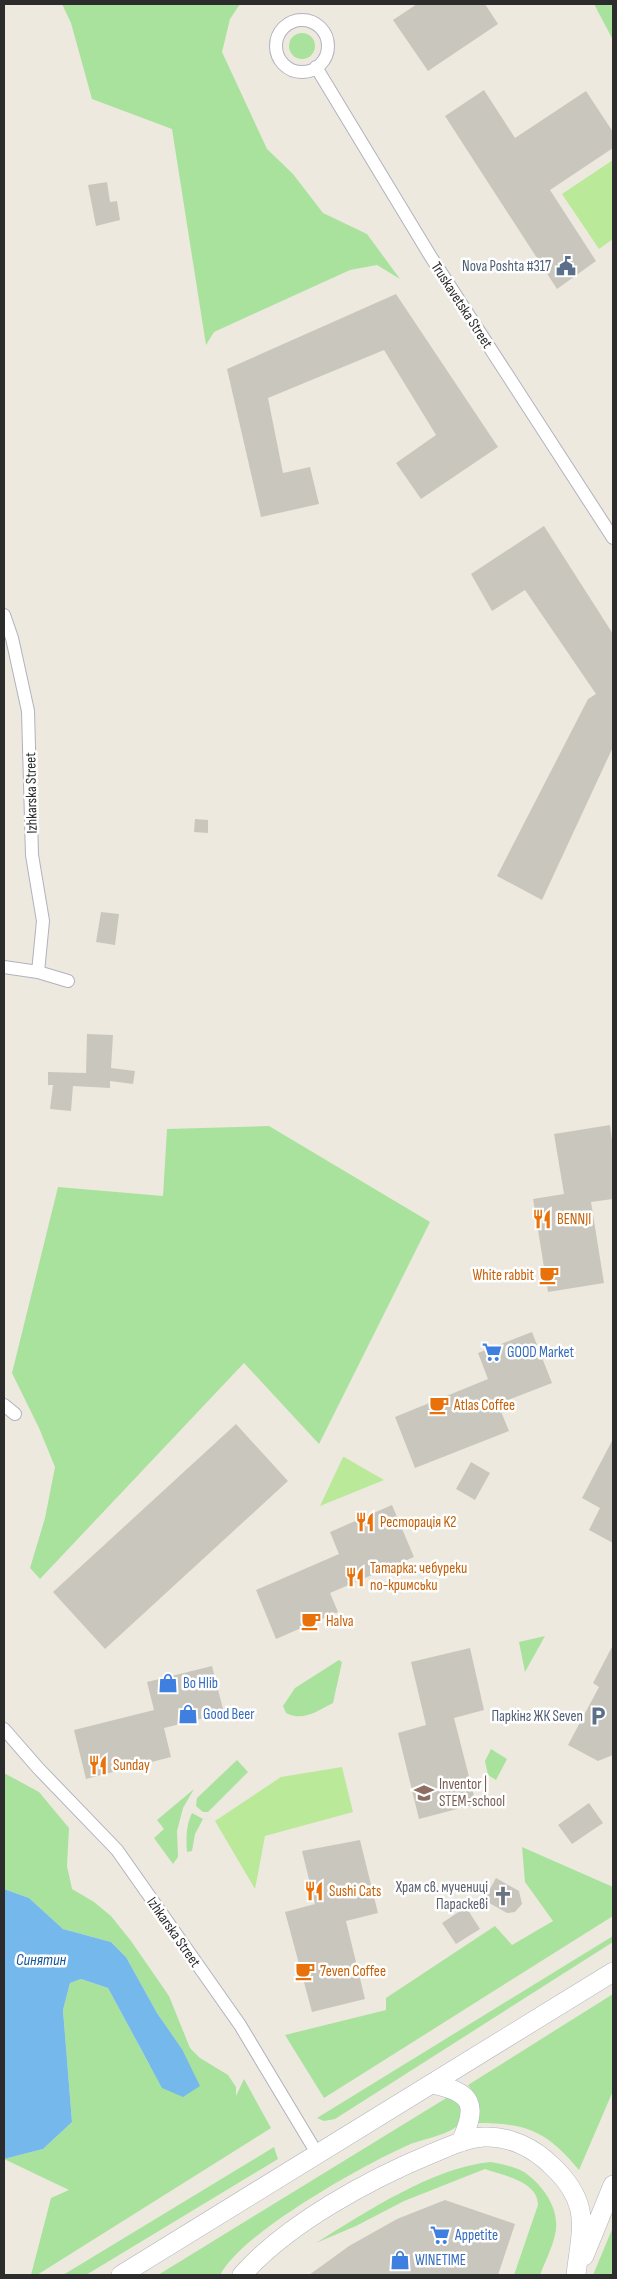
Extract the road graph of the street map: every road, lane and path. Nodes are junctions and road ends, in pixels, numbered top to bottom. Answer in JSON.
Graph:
{"nodes":[{"id":1,"x":316,"y":67,"type":"junction"},
{"id":2,"x":613,"y":538,"type":"edge"},
{"id":3,"x":4,"y":616,"type":"edge"},
{"id":4,"x":4,"y":967,"type":"edge"},
{"id":5,"x":38,"y":972,"type":"junction"},
{"id":6,"x":68,"y":981,"type":"dead end"},
{"id":7,"x":4,"y":1405,"type":"edge"},
{"id":8,"x":15,"y":1414,"type":"dead end"},
{"id":9,"x":4,"y":1729,"type":"edge"},
{"id":10,"x":613,"y":1972,"type":"edge"},
{"id":11,"x":433,"y":2084,"type":"junction"},
{"id":12,"x":461,"y":2142,"type":"junction"},
{"id":13,"x":318,"y":2156,"type":"junction"},
{"id":14,"x":613,"y":2186,"type":"edge"},
{"id":15,"x":121,"y":2275,"type":"edge"},
{"id":16,"x":242,"y":2275,"type":"edge"},
{"id":17,"x":576,"y":2275,"type":"edge"}],
"edges":[{"from":1,"to":1,"type":"street"},
{"from":1,"to":2,"type":"street","name":"Truskavetska Street"},
{"from":3,"to":5,"type":"street","name":"Izhkarska Street"},
{"from":4,"to":5,"type":"street"},
{"from":5,"to":6,"type":"street"},
{"from":7,"to":8,"type":"street"},
{"from":9,"to":13,"type":"street","name":"Izhkarska Street"},
{"from":10,"to":11,"type":"main road"},
{"from":11,"to":12,"type":"main road"},
{"from":11,"to":13,"type":"main road"},
{"from":12,"to":16,"type":"main road"},
{"from":12,"to":17,"type":"main road"},
{"from":13,"to":15,"type":"main road"},
{"from":14,"to":17,"type":"main road"}]}
